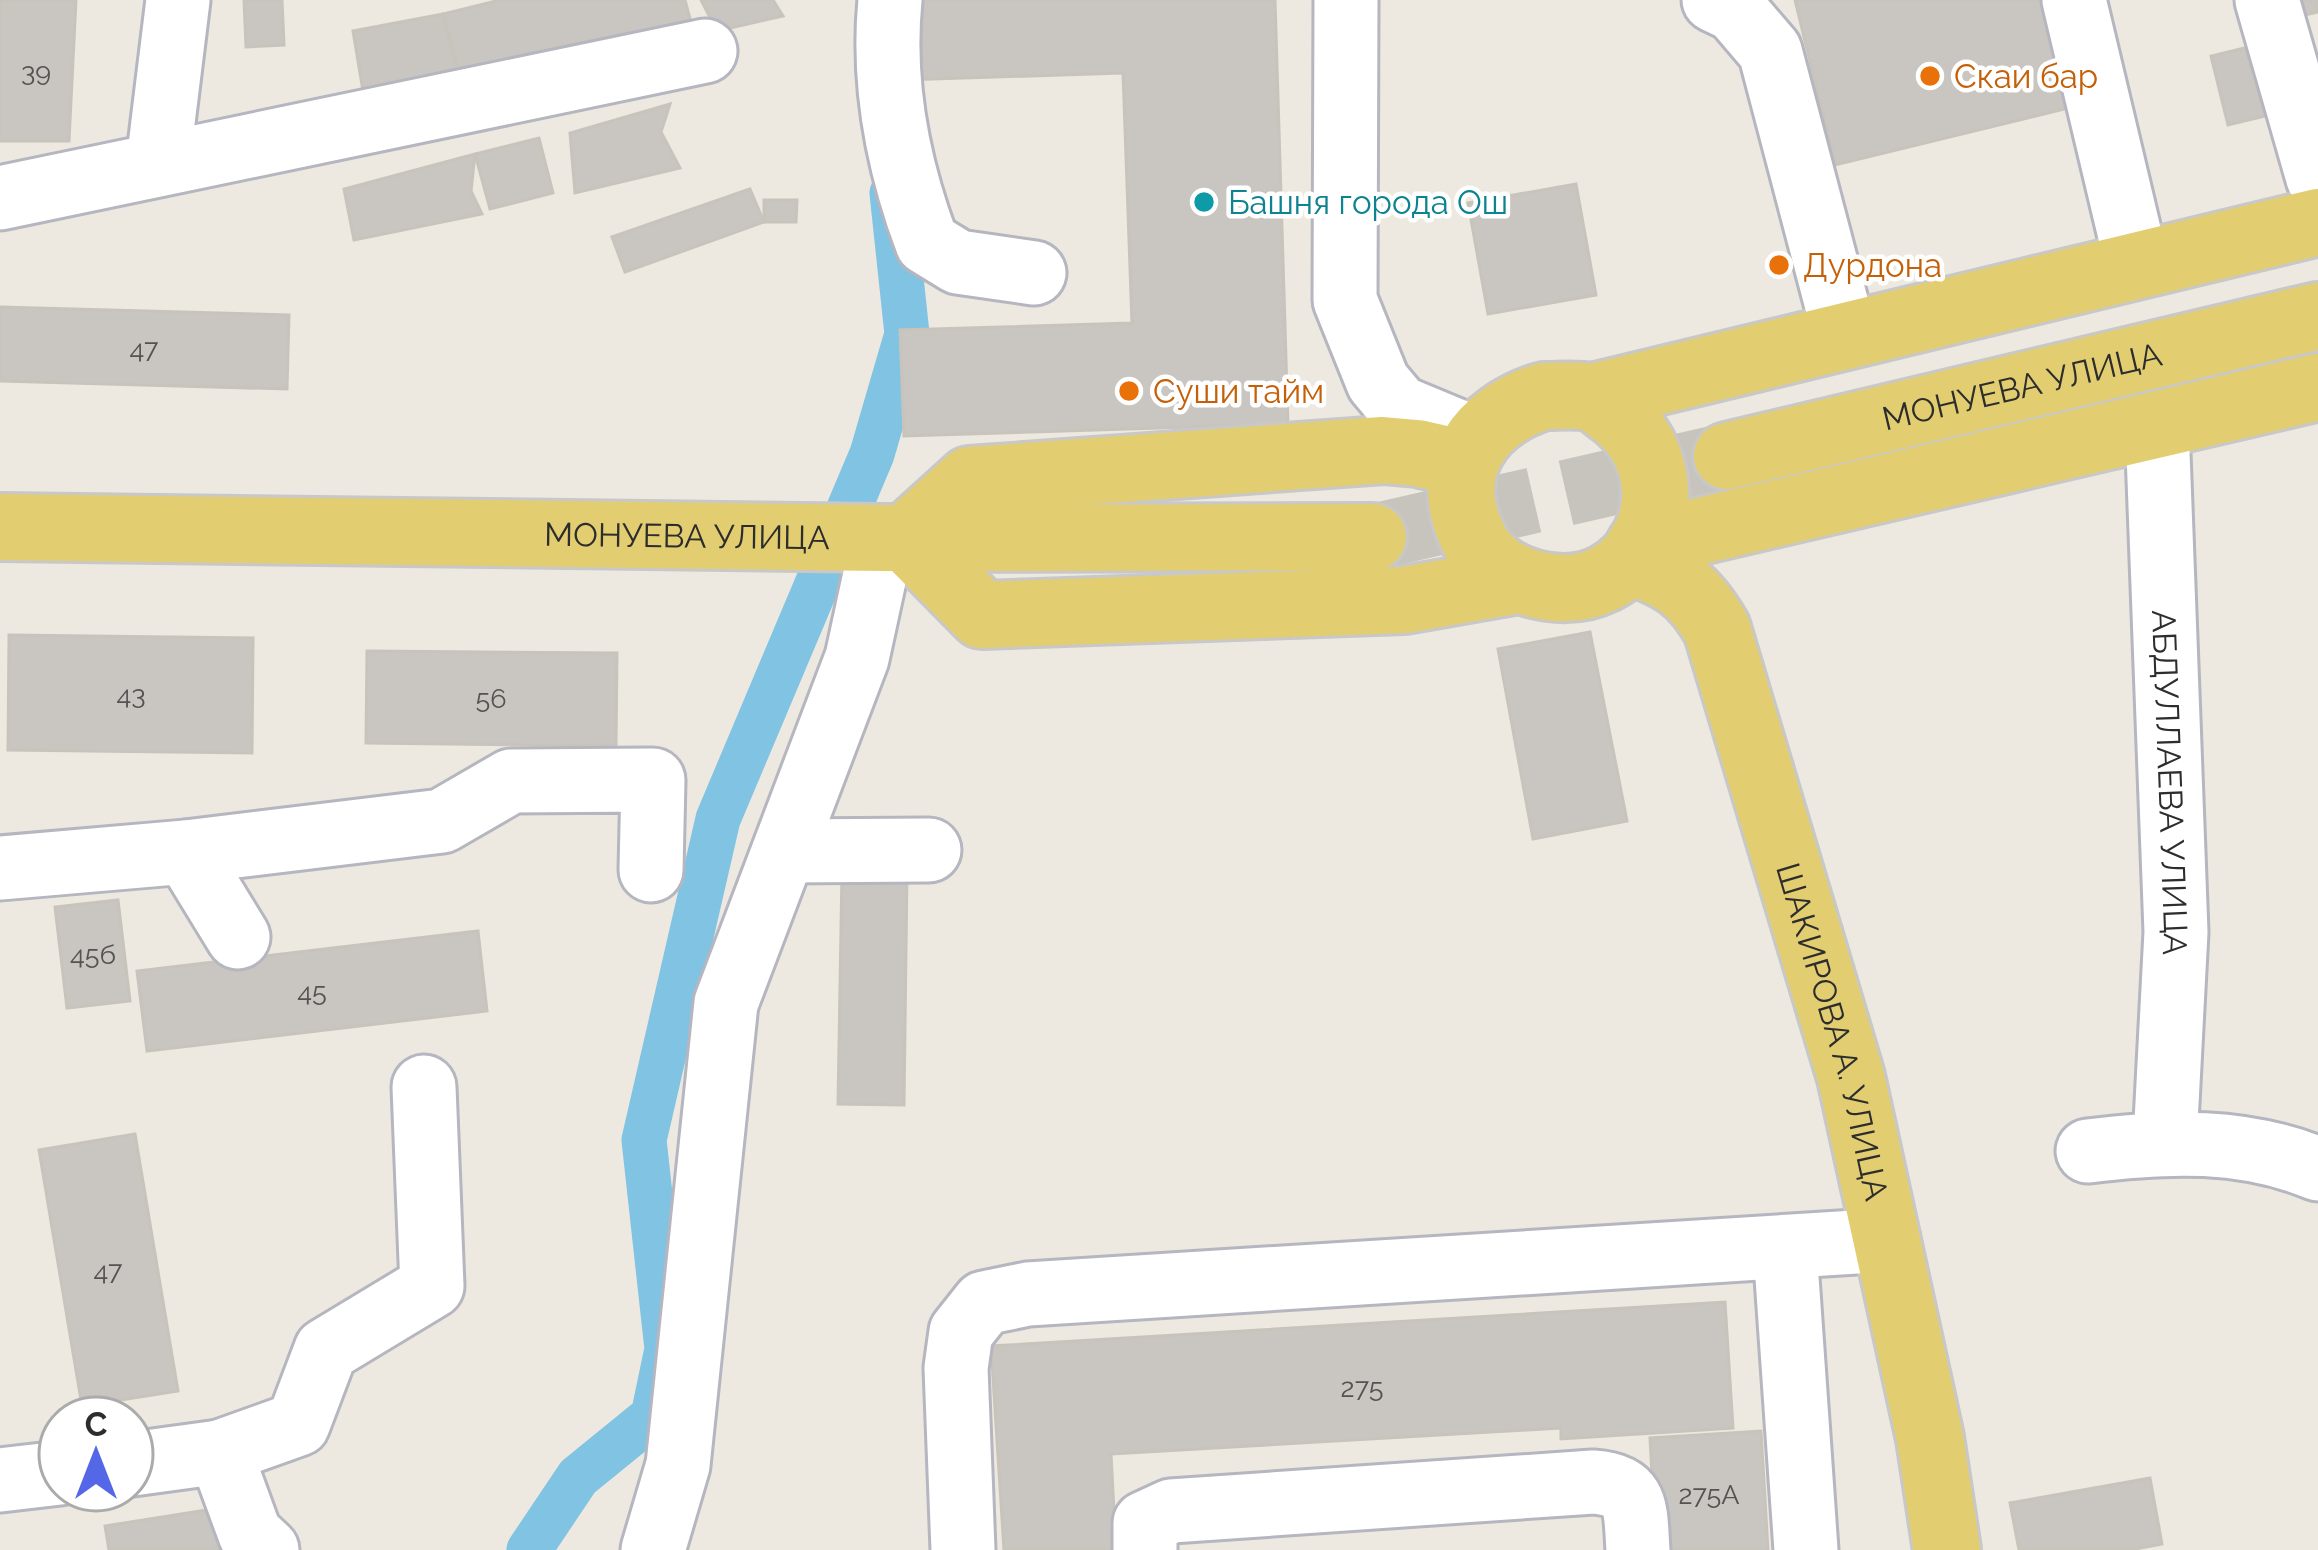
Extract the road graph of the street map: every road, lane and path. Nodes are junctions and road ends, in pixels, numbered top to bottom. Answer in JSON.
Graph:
{"nodes":[{"id":1,"x":178,"y":0,"type":"edge"},
{"id":2,"x":890,"y":0,"type":"edge"},
{"id":3,"x":1346,"y":0,"type":"edge"},
{"id":4,"x":1714,"y":0,"type":"edge"},
{"id":5,"x":2074,"y":0,"type":"edge"},
{"id":6,"x":2267,"y":0,"type":"edge"},
{"id":7,"x":705,"y":51,"type":"dead end"},
{"id":8,"x":158,"y":164,"type":"junction"},
{"id":9,"x":2318,"y":178,"type":"edge"},
{"id":10,"x":0,"y":198,"type":"edge"},
{"id":11,"x":2318,"y":222,"type":"edge"},
{"id":12,"x":2138,"y":265,"type":"junction"},
{"id":13,"x":1034,"y":273,"type":"dead end"},
{"id":14,"x":2318,"y":316,"type":"edge"},
{"id":15,"x":1845,"y":336,"type":"junction"},
{"id":16,"x":2318,"y":387,"type":"edge"},
{"id":17,"x":1593,"y":397,"type":"junction"},
{"id":18,"x":2157,"y":426,"type":"junction"},
{"id":19,"x":1471,"y":452,"type":"junction"},
{"id":20,"x":1727,"y":456,"type":"tunnel mouth"},
{"id":21,"x":0,"y":527,"type":"edge"},
{"id":22,"x":863,"y":537,"type":"junction"},
{"id":23,"x":1373,"y":537,"type":"tunnel mouth"},
{"id":24,"x":1636,"y":553,"type":"junction"},
{"id":25,"x":1517,"y":580,"type":"junction"},
{"id":26,"x":929,"y":850,"type":"dead end"},
{"id":27,"x":786,"y":851,"type":"junction"},
{"id":28,"x":186,"y":852,"type":"junction"},
{"id":29,"x":0,"y":868,"type":"edge"},
{"id":30,"x":651,"y":870,"type":"dead end"},
{"id":31,"x":238,"y":937,"type":"dead end"},
{"id":32,"x":424,"y":1088,"type":"dead end"},
{"id":33,"x":2165,"y":1141,"type":"junction"},
{"id":34,"x":2088,"y":1151,"type":"dead end"},
{"id":35,"x":2318,"y":1169,"type":"edge"},
{"id":36,"x":1888,"y":1240,"type":"junction"},
{"id":37,"x":1785,"y":1249,"type":"junction"},
{"id":38,"x":220,"y":1452,"type":"junction"},
{"id":39,"x":156,"y":1461,"type":"edge"},
{"id":40,"x":36,"y":1476,"type":"edge"},
{"id":41,"x":0,"y":1480,"type":"edge"},
{"id":42,"x":267,"y":1550,"type":"edge"},
{"id":43,"x":653,"y":1550,"type":"edge"},
{"id":44,"x":963,"y":1550,"type":"edge"},
{"id":45,"x":1145,"y":1550,"type":"edge"},
{"id":46,"x":1638,"y":1550,"type":"edge"},
{"id":47,"x":1806,"y":1550,"type":"edge"},
{"id":48,"x":1947,"y":1550,"type":"edge"}],
"edges":[{"from":1,"to":8,"type":"street"},
{"from":2,"to":13,"type":"street"},
{"from":3,"to":19,"type":"street"},
{"from":4,"to":15,"type":"street"},
{"from":5,"to":12,"type":"street"},
{"from":6,"to":9,"type":"street"},
{"from":7,"to":8,"type":"street"},
{"from":8,"to":10,"type":"street"},
{"from":11,"to":12,"type":"main road"},
{"from":12,"to":15,"type":"main road"},
{"from":14,"to":20,"type":"main road","name":"МОНУЕВА УЛИЦА"},
{"from":15,"to":17,"type":"main road"},
{"from":16,"to":18,"type":"main road"},
{"from":17,"to":19,"type":"main road"},
{"from":17,"to":24,"type":"main road"},
{"from":18,"to":24,"type":"main road"},
{"from":18,"to":33,"type":"street","name":"АБДУЛЛАЕВА УЛИЦА"},
{"from":19,"to":22,"type":"main road"},
{"from":19,"to":25,"type":"main road"},
{"from":21,"to":22,"type":"main road","name":"МОНУЕВА УЛИЦА"},
{"from":22,"to":23,"type":"main road","name":"МОНУЕВА УЛИЦА"},
{"from":22,"to":25,"type":"main road"},
{"from":22,"to":27,"type":"street"},
{"from":24,"to":25,"type":"main road"},
{"from":24,"to":36,"type":"main road","name":"ШАКИРОВА А. УЛИЦА"},
{"from":26,"to":27,"type":"street"},
{"from":27,"to":43,"type":"street"},
{"from":28,"to":29,"type":"street"},
{"from":28,"to":30,"type":"street"},
{"from":28,"to":31,"type":"street"},
{"from":32,"to":38,"type":"street"},
{"from":33,"to":34,"type":"street"},
{"from":33,"to":35,"type":"street"},
{"from":36,"to":37,"type":"street"},
{"from":36,"to":48,"type":"main road","name":"ШАКИРОВА А. УЛИЦА"},
{"from":37,"to":44,"type":"street"},
{"from":37,"to":47,"type":"street"},
{"from":38,"to":39,"type":"street"},
{"from":38,"to":42,"type":"street"},
{"from":40,"to":41,"type":"street"},
{"from":45,"to":46,"type":"street"}]}
